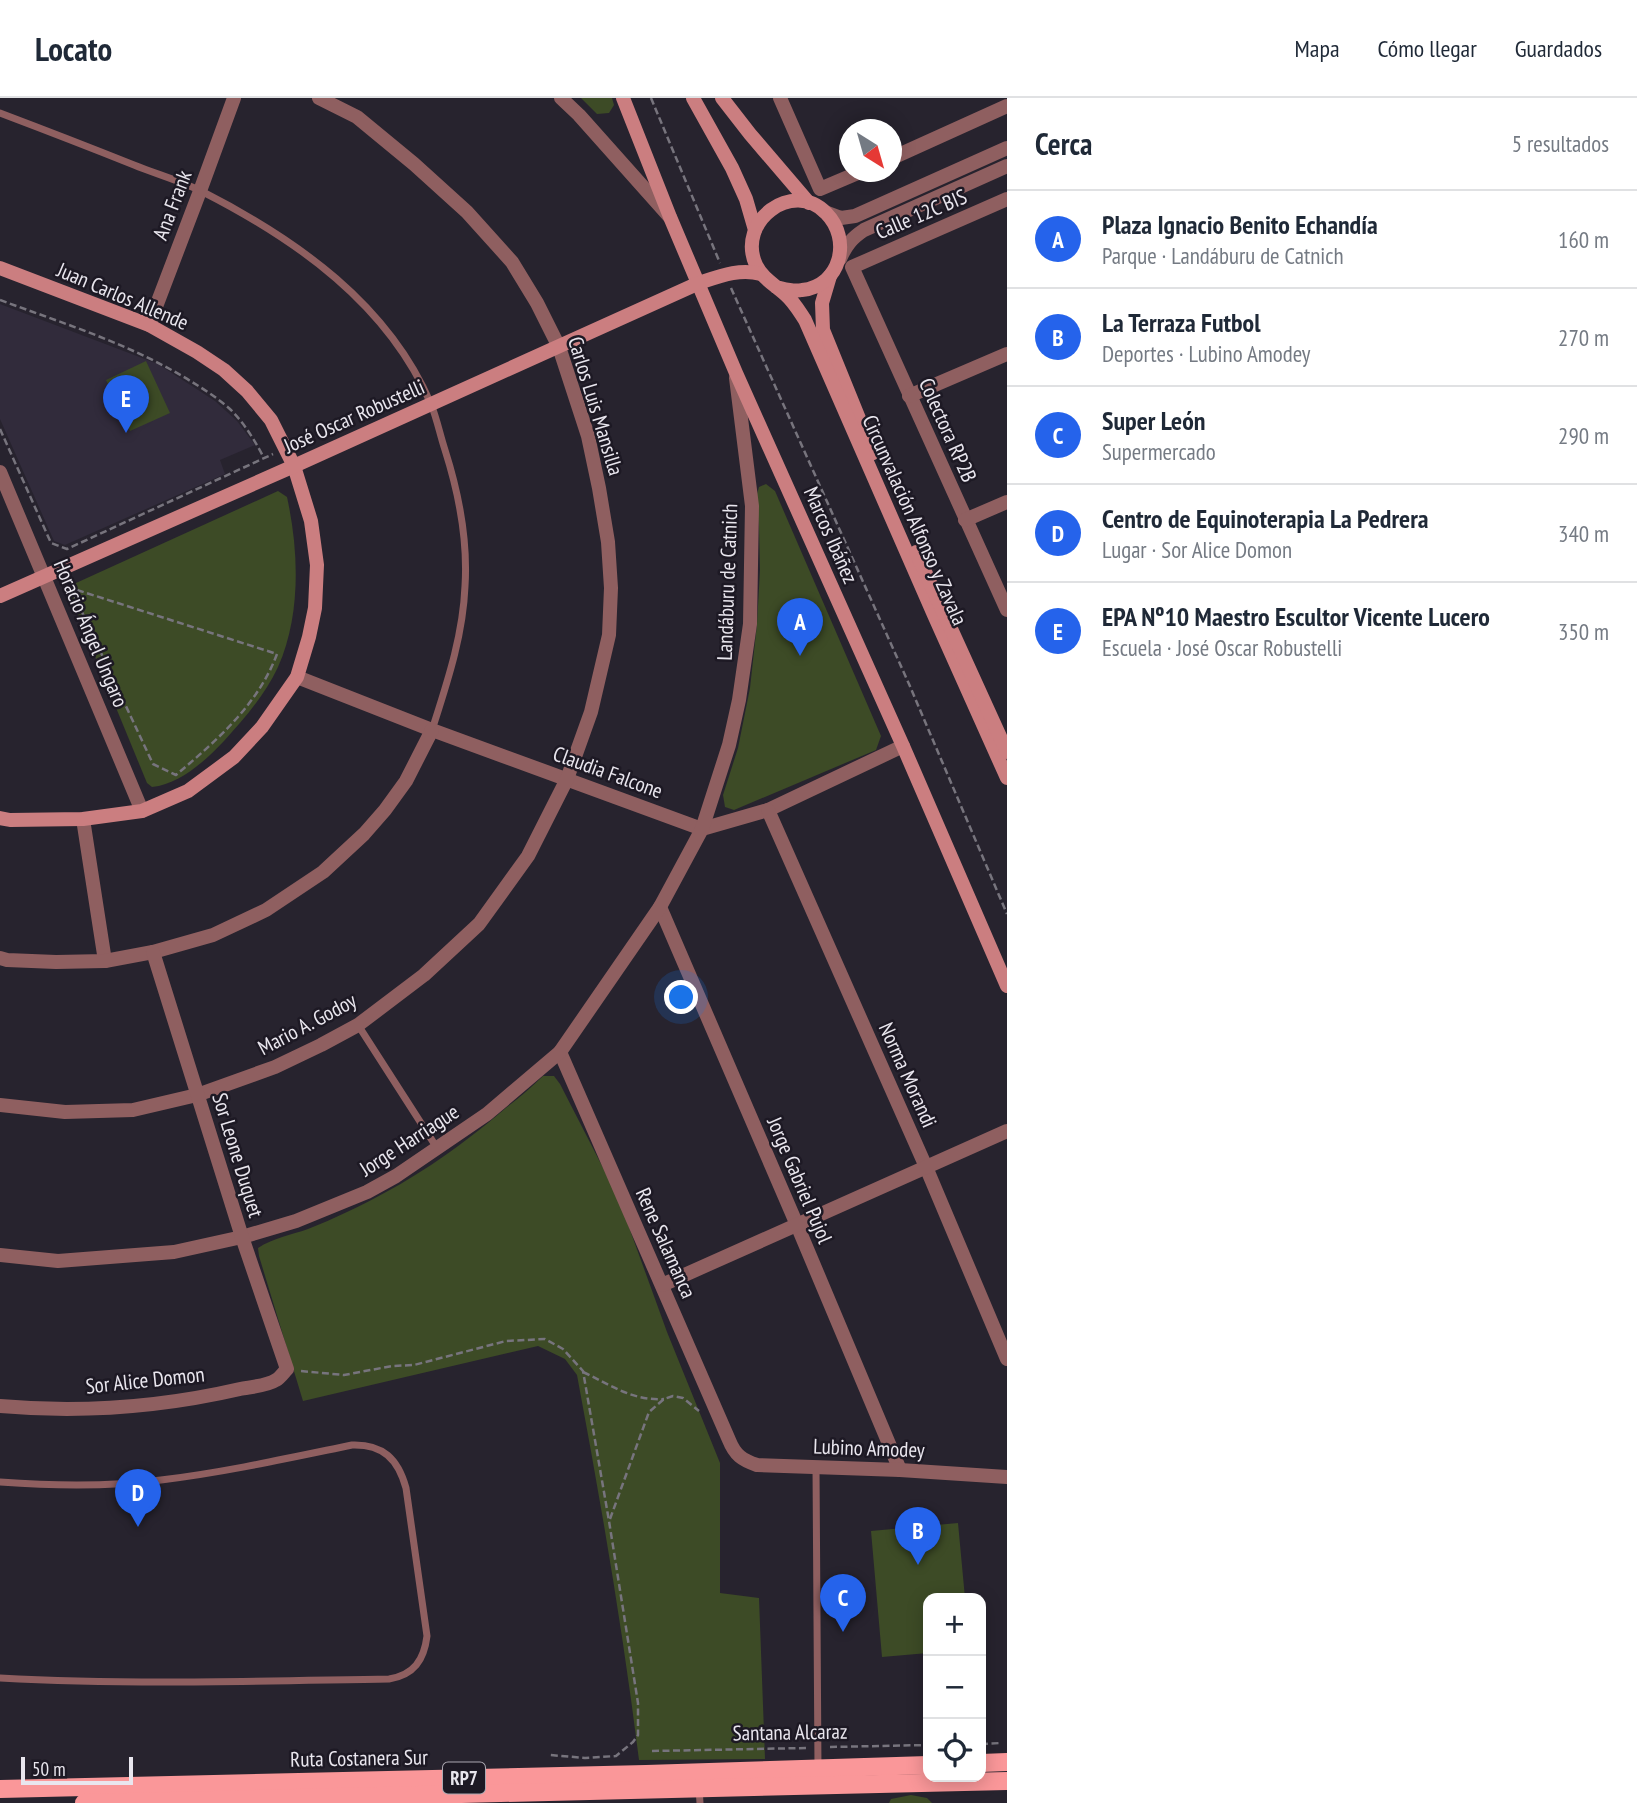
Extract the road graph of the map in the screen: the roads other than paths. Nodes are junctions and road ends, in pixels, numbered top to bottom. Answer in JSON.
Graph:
{"nodes":[{"id":1,"x":233,"y":98,"type":"edge"},
{"id":2,"x":319,"y":98,"type":"edge"},
{"id":3,"x":561,"y":98,"type":"edge"},
{"id":4,"x":623,"y":98,"type":"edge"},
{"id":5,"x":693,"y":98,"type":"edge"},
{"id":6,"x":722,"y":98,"type":"edge"},
{"id":7,"x":780,"y":98,"type":"edge"},
{"id":8,"x":1007,"y":106,"type":"edge"},
{"id":9,"x":0,"y":113,"type":"edge"},
{"id":10,"x":1007,"y":148,"type":"edge"},
{"id":11,"x":902,"y":153,"type":"edge"},
{"id":12,"x":1007,"y":166,"type":"edge"},
{"id":13,"x":839,"y":181,"type":"edge"},
{"id":14,"x":200,"y":191,"type":"junction"},
{"id":15,"x":1007,"y":199,"type":"edge"},
{"id":16,"x":809,"y":203,"type":"junction"},
{"id":17,"x":825,"y":212,"type":"junction"},
{"id":18,"x":670,"y":217,"type":"junction"},
{"id":19,"x":755,"y":230,"type":"junction"},
{"id":20,"x":752,"y":249,"type":"junction"},
{"id":21,"x":846,"y":263,"type":"junction"},
{"id":22,"x":0,"y":268,"type":"edge"},
{"id":23,"x":761,"y":274,"type":"junction"},
{"id":24,"x":725,"y":275,"type":"junction"},
{"id":25,"x":830,"y":276,"type":"junction"},
{"id":26,"x":699,"y":283,"type":"junction"},
{"id":27,"x":776,"y":286,"type":"junction"},
{"id":28,"x":149,"y":326,"type":"junction"},
{"id":29,"x":559,"y":347,"type":"junction"},
{"id":30,"x":1007,"y":354,"type":"edge"},
{"id":31,"x":736,"y":373,"type":"junction"},
{"id":32,"x":909,"y":396,"type":"junction"},
{"id":33,"x":431,"y":405,"type":"junction"},
{"id":34,"x":294,"y":466,"type":"junction"},
{"id":35,"x":0,"y":472,"type":"edge"},
{"id":36,"x":1007,"y":502,"type":"edge"},
{"id":37,"x":965,"y":520,"type":"junction"},
{"id":38,"x":45,"y":576,"type":"junction"},
{"id":39,"x":0,"y":596,"type":"edge"},
{"id":40,"x":1007,"y":610,"type":"edge"},
{"id":41,"x":297,"y":677,"type":"junction"},
{"id":42,"x":432,"y":730,"type":"junction"},
{"id":43,"x":903,"y":746,"type":"junction"},
{"id":44,"x":1007,"y":752,"type":"edge"},
{"id":45,"x":1007,"y":778,"type":"edge"},
{"id":46,"x":567,"y":779,"type":"junction"},
{"id":47,"x":768,"y":810,"type":"junction"},
{"id":48,"x":142,"y":811,"type":"junction"},
{"id":49,"x":0,"y":818,"type":"edge"},
{"id":50,"x":83,"y":819,"type":"junction"},
{"id":51,"x":702,"y":829,"type":"junction"},
{"id":52,"x":660,"y":907,"type":"junction"},
{"id":53,"x":153,"y":952,"type":"junction"},
{"id":54,"x":0,"y":958,"type":"edge"},
{"id":55,"x":105,"y":961,"type":"junction"},
{"id":56,"x":1007,"y":986,"type":"edge"},
{"id":57,"x":358,"y":1025,"type":"junction"},
{"id":58,"x":560,"y":1052,"type":"junction"},
{"id":59,"x":197,"y":1095,"type":"junction"},
{"id":60,"x":0,"y":1105,"type":"edge"},
{"id":61,"x":1007,"y":1131,"type":"edge"},
{"id":62,"x":437,"y":1149,"type":"junction"},
{"id":63,"x":926,"y":1167,"type":"junction"},
{"id":64,"x":797,"y":1225,"type":"junction"},
{"id":65,"x":242,"y":1237,"type":"junction"},
{"id":66,"x":0,"y":1255,"type":"edge"},
{"id":67,"x":662,"y":1285,"type":"junction"},
{"id":68,"x":1007,"y":1359,"type":"edge"},
{"id":69,"x":287,"y":1369,"type":"joint"},
{"id":70,"x":0,"y":1406,"type":"edge"},
{"id":71,"x":734,"y":1451,"type":"joint"},
{"id":72,"x":816,"y":1467,"type":"junction"},
{"id":73,"x":900,"y":1470,"type":"junction"},
{"id":74,"x":1007,"y":1477,"type":"edge"},
{"id":75,"x":0,"y":1482,"type":"edge"},
{"id":76,"x":0,"y":1678,"type":"edge"},
{"id":77,"x":1007,"y":1762,"type":"edge"},
{"id":78,"x":986,"y":1763,"type":"edge"},
{"id":79,"x":923,"y":1765,"type":"edge"},
{"id":80,"x":818,"y":1768,"type":"junction"},
{"id":81,"x":1007,"y":1781,"type":"edge"},
{"id":82,"x":0,"y":1789,"type":"edge"},
{"id":83,"x":699,"y":1795,"type":"edge"},
{"id":84,"x":572,"y":1797,"type":"edge"},
{"id":85,"x":345,"y":1800,"type":"edge"},
{"id":86,"x":192,"y":1802,"type":"edge"},
{"id":87,"x":84,"y":1803,"type":"edge"}],
"edges":[{"from":1,"to":14,"type":"street","name":"Ana Frank"},
{"from":2,"to":29,"type":"street","name":"Carlos Luis Mansilla"},
{"from":3,"to":18,"type":"street"},
{"from":4,"to":18,"type":"street","name":"Marcos Ibáñez"},
{"from":5,"to":19,"type":"street"},
{"from":6,"to":16,"type":"street"},
{"from":7,"to":13,"type":"street"},
{"from":8,"to":11,"type":"street"},
{"from":9,"to":14,"type":"lane"},
{"from":10,"to":17,"type":"street"},
{"from":12,"to":21,"type":"street"},
{"from":14,"to":28,"type":"street","name":"Ana Frank"},
{"from":14,"to":33,"type":"lane"},
{"from":15,"to":21,"type":"street","name":"Calle 12C BIS"},
{"from":16,"to":17,"type":"street"},
{"from":16,"to":19,"type":"street"},
{"from":17,"to":21,"type":"street"},
{"from":18,"to":26,"type":"street","name":"Marcos Ibáñez"},
{"from":19,"to":20,"type":"street"},
{"from":20,"to":23,"type":"street"},
{"from":20,"to":24,"type":"street"},
{"from":21,"to":25,"type":"street"},
{"from":21,"to":32,"type":"street","name":"Colectora RP2B"},
{"from":22,"to":28,"type":"street","name":"Juan Carlos Allende"},
{"from":23,"to":24,"type":"street"},
{"from":23,"to":27,"type":"street"},
{"from":24,"to":26,"type":"street","name":"José Oscar Robustelli"},
{"from":25,"to":27,"type":"street"},
{"from":25,"to":44,"type":"street","name":"Circunvalación Alfonso y Zavala"},
{"from":26,"to":29,"type":"street","name":"José Oscar Robustelli"},
{"from":26,"to":31,"type":"street","name":"Marcos Ibáñez"},
{"from":27,"to":45,"type":"street","name":"Circunvalación Alfonso y Zavala"},
{"from":28,"to":34,"type":"street","name":"Juan Carlos Allende"},
{"from":29,"to":33,"type":"street","name":"José Oscar Robustelli"},
{"from":29,"to":46,"type":"street","name":"Carlos Luis Mansilla"},
{"from":30,"to":32,"type":"street"},
{"from":31,"to":43,"type":"street","name":"Marcos Ibáñez"},
{"from":31,"to":51,"type":"street","name":"Landáburu de Catnich"},
{"from":32,"to":37,"type":"street","name":"Colectora RP2B"},
{"from":33,"to":34,"type":"street","name":"José Oscar Robustelli"},
{"from":33,"to":42,"type":"lane"},
{"from":34,"to":38,"type":"street","name":"José Oscar Robustelli"},
{"from":34,"to":41,"type":"street","name":"Juan Carlos Allende"},
{"from":35,"to":38,"type":"street","name":"Horacio Ángel Ungaro"},
{"from":36,"to":37,"type":"street"},
{"from":37,"to":40,"type":"street","name":"Colectora RP2B"},
{"from":38,"to":39,"type":"street","name":"José Oscar Robustelli"},
{"from":38,"to":48,"type":"street","name":"Horacio Ángel Ungaro"},
{"from":41,"to":42,"type":"street","name":"Claudia Falcone"},
{"from":41,"to":48,"type":"street","name":"Juan Carlos Allende"},
{"from":42,"to":46,"type":"street","name":"Claudia Falcone"},
{"from":42,"to":53,"type":"street"},
{"from":43,"to":47,"type":"street"},
{"from":43,"to":56,"type":"street","name":"Marcos Ibáñez"},
{"from":46,"to":51,"type":"street","name":"Claudia Falcone"},
{"from":46,"to":57,"type":"street","name":"Mario A. Godoy"},
{"from":47,"to":51,"type":"street"},
{"from":47,"to":63,"type":"street","name":"Norma Morandi"},
{"from":48,"to":50,"type":"street","name":"Juan Carlos Allende"},
{"from":49,"to":50,"type":"street","name":"Juan Carlos Allende"},
{"from":50,"to":55,"type":"street"},
{"from":51,"to":52,"type":"street","name":"Jorge Harriague"},
{"from":52,"to":58,"type":"street","name":"Jorge Harriague"},
{"from":52,"to":64,"type":"street","name":"Jorge Gabriel Pujol"},
{"from":53,"to":55,"type":"street"},
{"from":53,"to":59,"type":"street","name":"Sor Leone Duquet"},
{"from":54,"to":55,"type":"street"},
{"from":57,"to":59,"type":"street","name":"Mario A. Godoy"},
{"from":57,"to":62,"type":"lane"},
{"from":58,"to":62,"type":"street","name":"Jorge Harriague"},
{"from":58,"to":67,"type":"street","name":"Rene Salamanca"},
{"from":59,"to":60,"type":"street","name":"Mario A. Godoy"},
{"from":59,"to":65,"type":"street","name":"Sor Leone Duquet"},
{"from":61,"to":63,"type":"street"},
{"from":62,"to":65,"type":"street","name":"Jorge Harriague"},
{"from":63,"to":64,"type":"street"},
{"from":63,"to":68,"type":"street","name":"Norma Morandi"},
{"from":64,"to":67,"type":"street"},
{"from":64,"to":73,"type":"street","name":"Jorge Gabriel Pujol"},
{"from":65,"to":66,"type":"street","name":"Jorge Harriague"},
{"from":65,"to":69,"type":"street","name":"Sor Leone Duquet"},
{"from":67,"to":71,"type":"street","name":"Rene Salamanca"},
{"from":69,"to":70,"type":"street","name":"Sor Alice Domon"},
{"from":71,"to":72,"type":"street","name":"Lubino Amodey"},
{"from":72,"to":73,"type":"street","name":"Lubino Amodey"},
{"from":72,"to":80,"type":"lane"},
{"from":73,"to":74,"type":"street","name":"Lubino Amodey"},
{"from":75,"to":76,"type":"lane"},
{"from":77,"to":78,"type":"main road"},
{"from":79,"to":80,"type":"main road","name":"Ruta Costanera Sur","number":"RP7"},
{"from":80,"to":82,"type":"main road","name":"Ruta Costanera Sur","number":"RP7"},
{"from":81,"to":83,"type":"main road","name":"Ruta Costanera Sur","number":"RP7"},
{"from":83,"to":84,"type":"main road","name":"Ruta Costanera Sur","number":"RP7"},
{"from":84,"to":85,"type":"main road","name":"Ruta Costanera Sur","number":"RP7"},
{"from":85,"to":86,"type":"main road","name":"Ruta Costanera Sur","number":"RP7"},
{"from":86,"to":87,"type":"main road","name":"Ruta Costanera Sur","number":"RP7"}]}
